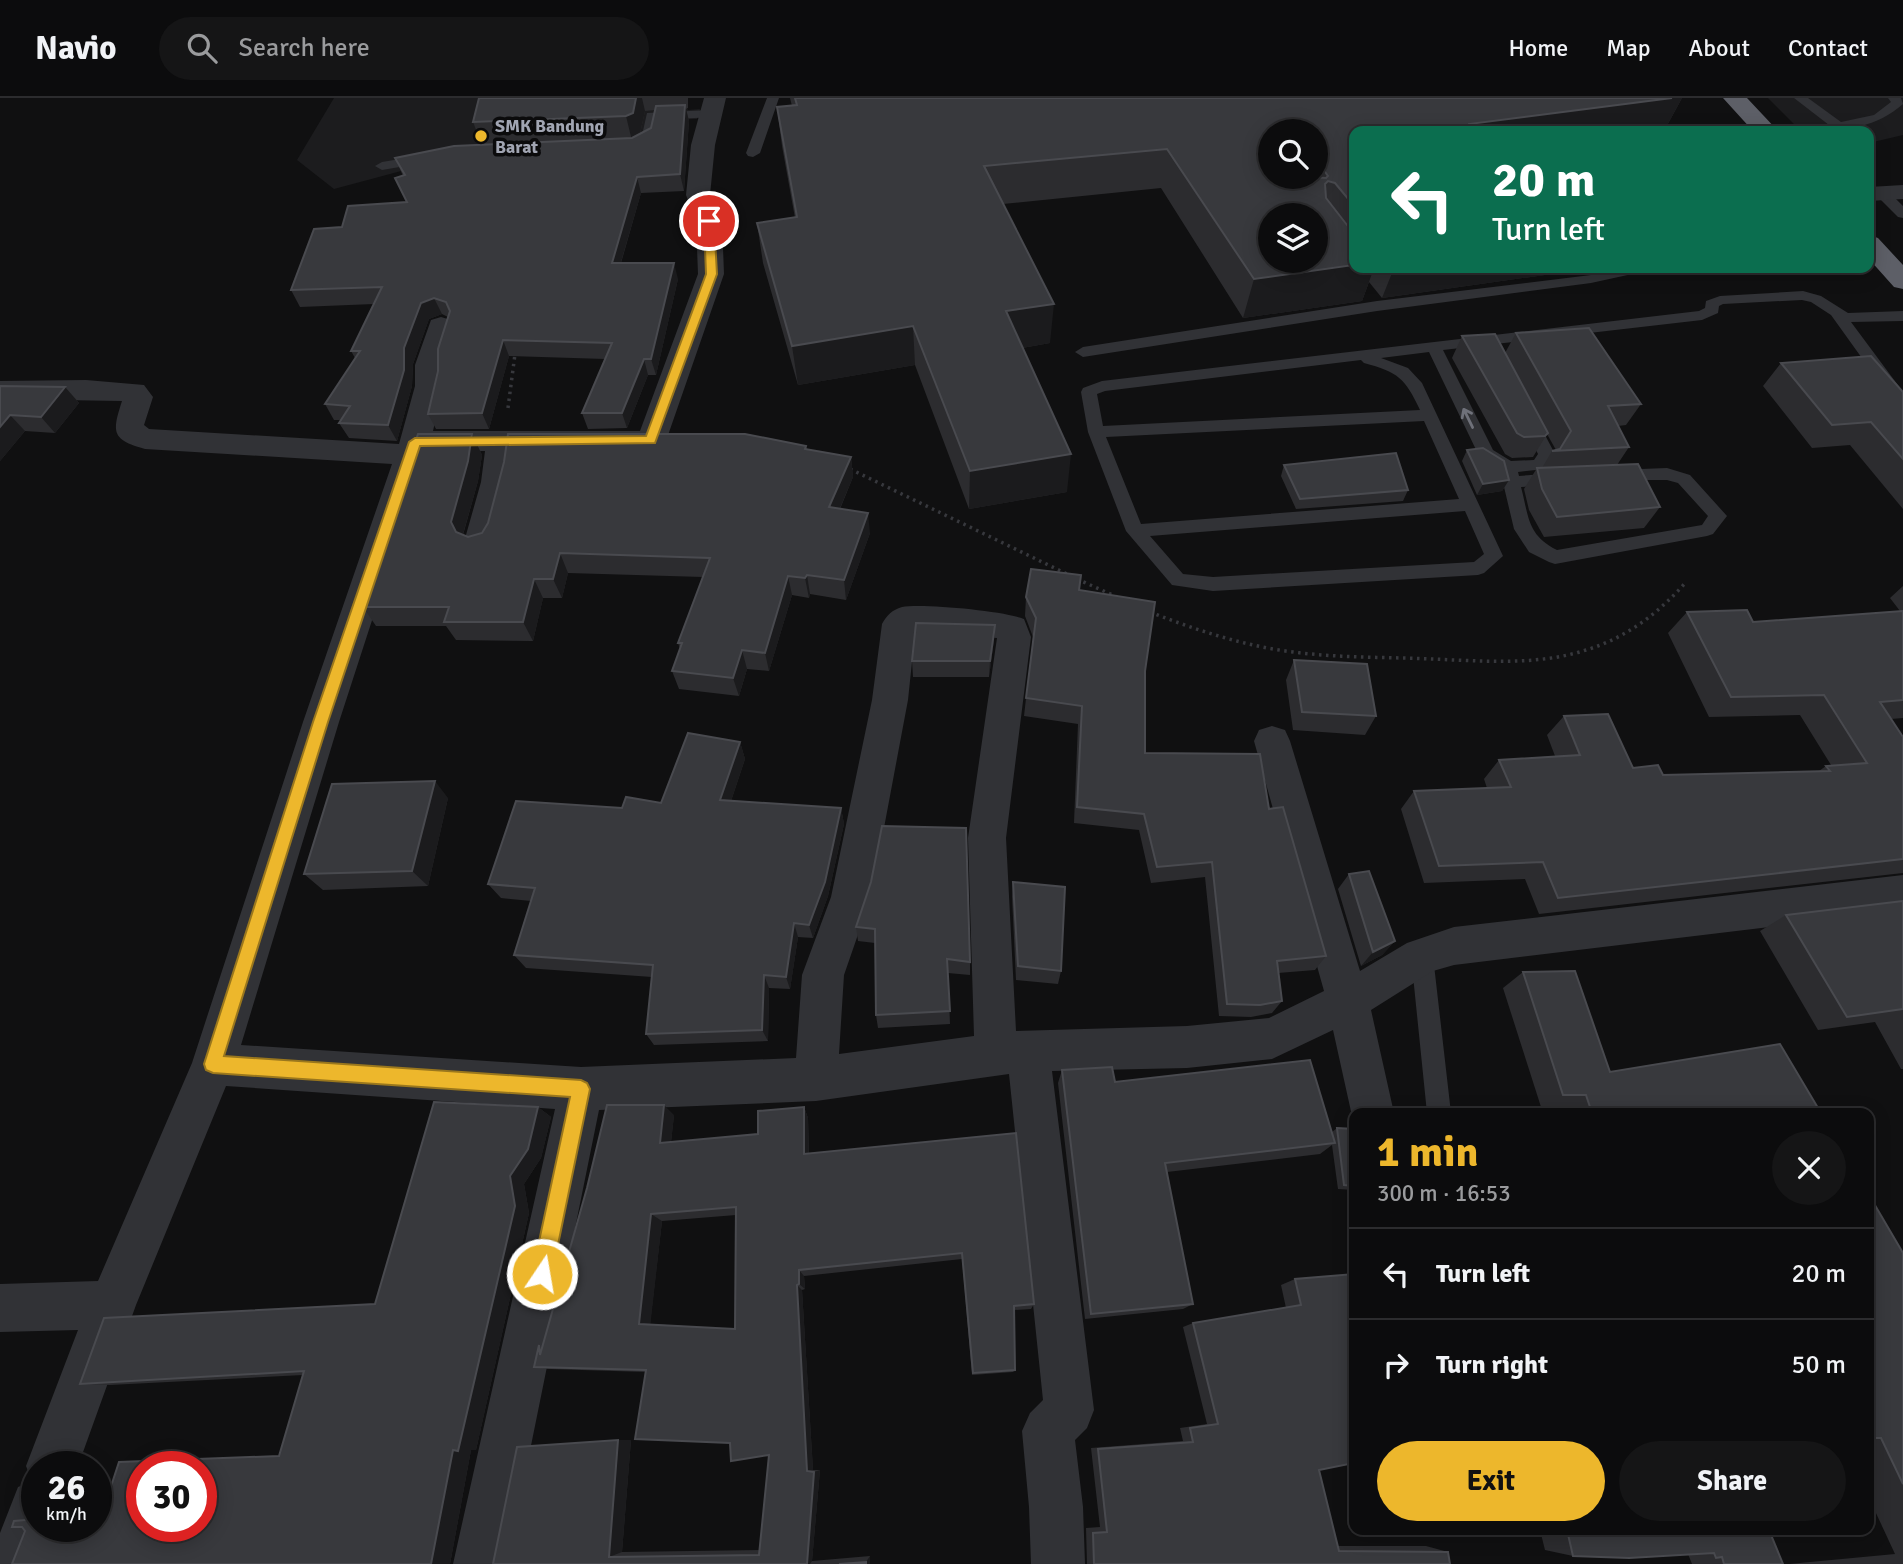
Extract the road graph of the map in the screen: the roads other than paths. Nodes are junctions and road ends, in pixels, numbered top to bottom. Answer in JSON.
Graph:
{"nodes":[{"id":1,"x":774,"y":98,"type":"edge"},
{"id":2,"x":1734,"y":98,"type":"edge"},
{"id":3,"x":1800,"y":98,"type":"edge"},
{"id":4,"x":1894,"y":98,"type":"edge"},
{"id":5,"x":712,"y":106,"type":"edge"},
{"id":6,"x":1761,"y":126,"type":"edge"},
{"id":7,"x":1839,"y":126,"type":"joint"},
{"id":8,"x":623,"y":148,"type":"edge"},
{"id":9,"x":752,"y":153,"type":"dead end"},
{"id":10,"x":440,"y":157,"type":"edge"},
{"id":11,"x":382,"y":166,"type":"dead end"},
{"id":12,"x":1885,"y":193,"type":"edge"},
{"id":13,"x":1903,"y":214,"type":"edge"},
{"id":14,"x":1874,"y":249,"type":"edge"},
{"id":15,"x":1616,"y":273,"type":"edge"},
{"id":16,"x":1903,"y":281,"type":"edge"},
{"id":17,"x":1838,"y":315,"type":"junction"},
{"id":18,"x":1903,"y":316,"type":"edge"},
{"id":19,"x":441,"y":326,"type":"dead end"},
{"id":20,"x":1434,"y":347,"type":"junction"},
{"id":21,"x":1083,"y":352,"type":"dead end"},
{"id":22,"x":1353,"y":357,"type":"junction"},
{"id":23,"x":0,"y":390,"type":"edge"},
{"id":24,"x":1903,"y":403,"type":"edge"},
{"id":25,"x":1523,"y":409,"type":"edge"},
{"id":26,"x":1430,"y":415,"type":"junction"},
{"id":27,"x":1096,"y":432,"type":"junction"},
{"id":28,"x":502,"y":440,"type":"junction"},
{"id":29,"x":412,"y":449,"type":"junction"},
{"id":30,"x":1509,"y":474,"type":"junction"},
{"id":31,"x":1602,"y":477,"type":"edge"},
{"id":32,"x":1576,"y":478,"type":"edge"},
{"id":33,"x":1470,"y":503,"type":"junction"},
{"id":34,"x":1136,"y":531,"type":"junction"},
{"id":35,"x":480,"y":542,"type":"edge"},
{"id":36,"x":1272,"y":741,"type":"dead end"},
{"id":37,"x":1903,"y":893,"type":"edge"},
{"id":38,"x":1422,"y":956,"type":"junction"},
{"id":39,"x":1348,"y":1001,"type":"junction"},
{"id":40,"x":1012,"y":1051,"type":"junction"},
{"id":41,"x":213,"y":1064,"type":"junction"},
{"id":42,"x":816,"y":1079,"type":"junction"},
{"id":43,"x":581,"y":1089,"type":"junction"},
{"id":44,"x":1370,"y":1108,"type":"edge"},
{"id":45,"x":1438,"y":1108,"type":"edge"},
{"id":46,"x":112,"y":1305,"type":"junction"},
{"id":47,"x":0,"y":1308,"type":"edge"},
{"id":48,"x":58,"y":1451,"type":"edge"},
{"id":49,"x":23,"y":1542,"type":"edge"},
{"id":50,"x":1070,"y":1542,"type":"edge"},
{"id":51,"x":15,"y":1564,"type":"edge"},
{"id":52,"x":480,"y":1564,"type":"edge"}],
"edges":[{"from":1,"to":9,"type":"lane"},
{"from":2,"to":6,"type":"highway"},
{"from":3,"to":7,"type":"lane"},
{"from":4,"to":7,"type":"lane"},
{"from":5,"to":8,"type":"lane"},
{"from":5,"to":28,"type":"street"},
{"from":10,"to":11,"type":"lane"},
{"from":12,"to":13,"type":"lane"},
{"from":14,"to":16,"type":"highway"},
{"from":15,"to":21,"type":"lane"},
{"from":17,"to":18,"type":"lane"},
{"from":17,"to":20,"type":"lane"},
{"from":17,"to":24,"type":"lane"},
{"from":19,"to":29,"type":"street"},
{"from":20,"to":22,"type":"lane"},
{"from":30,"to":20,"type":"lane","one_way":true},
{"from":22,"to":26,"type":"lane"},
{"from":22,"to":27,"type":"lane"},
{"from":23,"to":29,"type":"street"},
{"from":25,"to":30,"type":"lane"},
{"from":26,"to":27,"type":"lane"},
{"from":26,"to":33,"type":"lane"},
{"from":27,"to":34,"type":"lane"},
{"from":28,"to":29,"type":"street"},
{"from":28,"to":35,"type":"street"},
{"from":29,"to":41,"type":"street"},
{"from":30,"to":31,"type":"lane"},
{"from":30,"to":32,"type":"lane"},
{"from":33,"to":34,"type":"lane"},
{"from":33,"to":34,"type":"lane"},
{"from":36,"to":39,"type":"street"},
{"from":37,"to":38,"type":"street"},
{"from":38,"to":39,"type":"street"},
{"from":38,"to":45,"type":"lane"},
{"from":39,"to":40,"type":"street"},
{"from":39,"to":44,"type":"street"},
{"from":40,"to":42,"type":"street"},
{"from":40,"to":42,"type":"street"},
{"from":40,"to":50,"type":"street"},
{"from":41,"to":43,"type":"street"},
{"from":41,"to":46,"type":"street"},
{"from":42,"to":43,"type":"street"},
{"from":43,"to":52,"type":"street"},
{"from":46,"to":47,"type":"street"},
{"from":46,"to":48,"type":"street"},
{"from":49,"to":51,"type":"street"}]}
